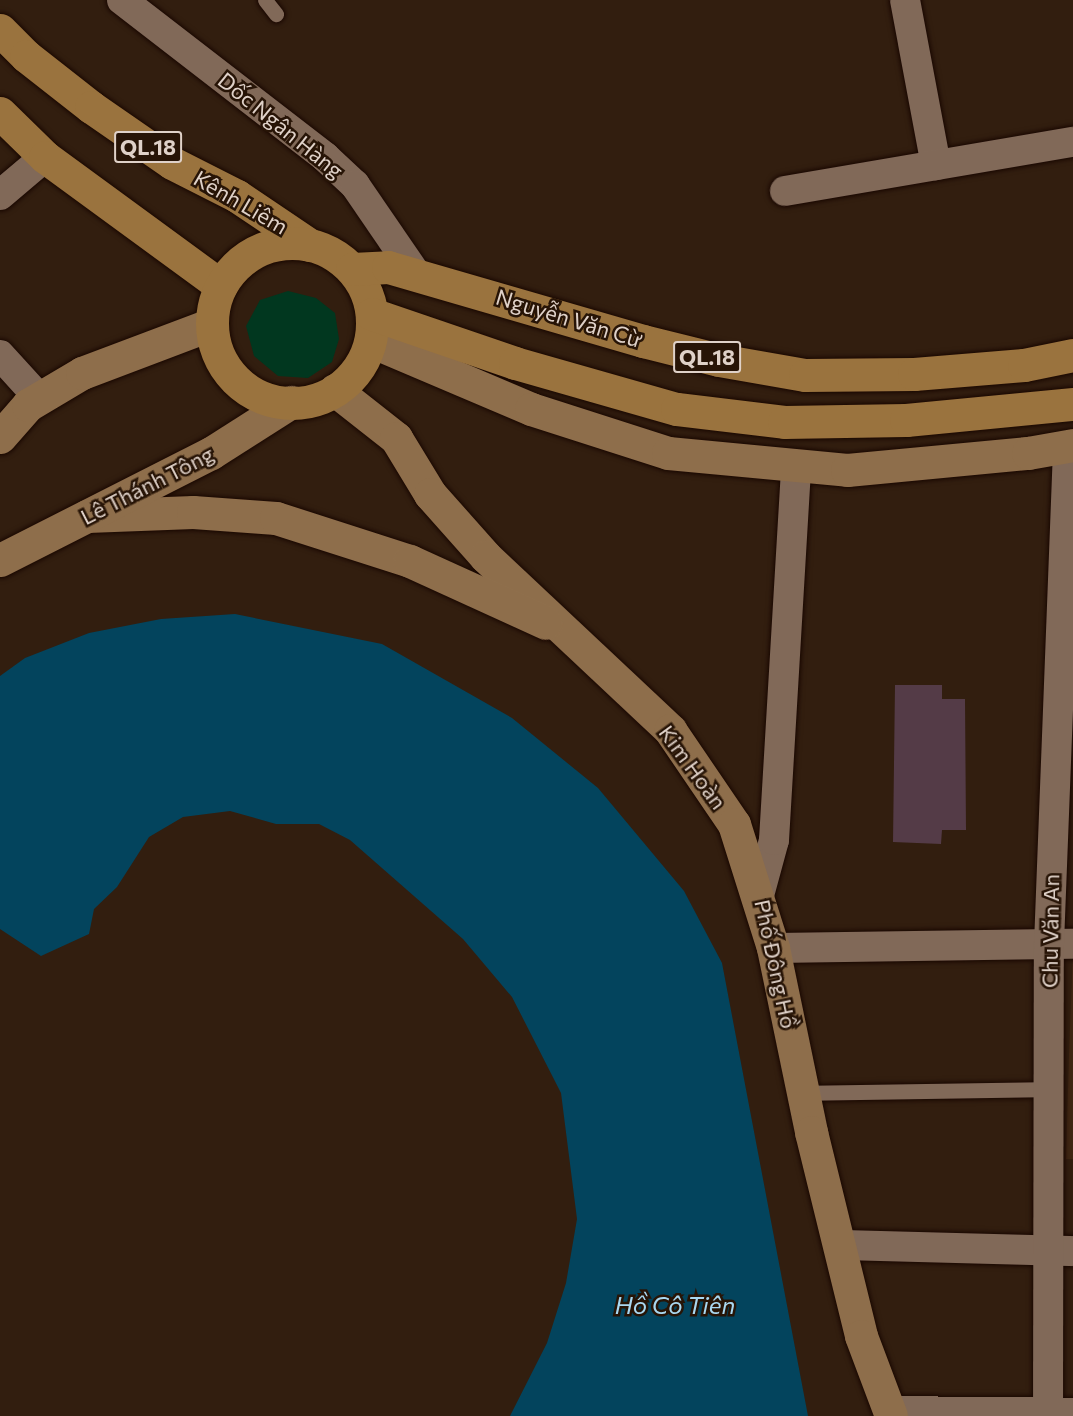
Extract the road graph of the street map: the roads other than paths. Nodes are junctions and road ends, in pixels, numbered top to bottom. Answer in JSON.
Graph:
{"nodes":[{"id":1,"x":122,"y":0,"type":"edge"},
{"id":2,"x":265,"y":0,"type":"edge"},
{"id":3,"x":913,"y":1,"type":"edge"},
{"id":4,"x":276,"y":14,"type":"dead end"},
{"id":5,"x":0,"y":30,"type":"edge"},
{"id":6,"x":0,"y":113,"type":"edge"},
{"id":7,"x":1073,"y":142,"type":"edge"},
{"id":8,"x":45,"y":157,"type":"junction"},
{"id":9,"x":936,"y":165,"type":"junction"},
{"id":10,"x":786,"y":190,"type":"dead end"},
{"id":11,"x":0,"y":195,"type":"edge"},
{"id":12,"x":310,"y":245,"type":"junction"},
{"id":13,"x":352,"y":269,"type":"junction"},
{"id":14,"x":416,"y":274,"type":"junction"},
{"id":15,"x":221,"y":286,"type":"junction"},
{"id":16,"x":212,"y":324,"type":"junction"},
{"id":17,"x":371,"y":328,"type":"junction"},
{"id":18,"x":0,"y":355,"type":"edge"},
{"id":19,"x":1073,"y":356,"type":"edge"},
{"id":20,"x":335,"y":390,"type":"junction"},
{"id":21,"x":40,"y":399,"type":"junction"},
{"id":22,"x":291,"y":402,"type":"junction"},
{"id":23,"x":1073,"y":404,"type":"edge"},
{"id":24,"x":0,"y":437,"type":"edge"},
{"id":25,"x":1070,"y":446,"type":"edge"},
{"id":26,"x":796,"y":465,"type":"junction"},
{"id":27,"x":87,"y":516,"type":"junction"},
{"id":28,"x":0,"y":560,"type":"edge"},
{"id":29,"x":1067,"y":622,"type":"edge"},
{"id":30,"x":567,"y":632,"type":"junction"},
{"id":31,"x":1065,"y":737,"type":"edge"},
{"id":32,"x":1063,"y":846,"type":"edge"},
{"id":33,"x":758,"y":899,"type":"junction"},
{"id":34,"x":1061,"y":944,"type":"edge"},
{"id":35,"x":773,"y":948,"type":"junction"},
{"id":36,"x":1049,"y":1089,"type":"junction"},
{"id":37,"x":802,"y":1093,"type":"junction"},
{"id":38,"x":839,"y":1245,"type":"junction"},
{"id":39,"x":1061,"y":1251,"type":"edge"},
{"id":40,"x":891,"y":1414,"type":"edge"},
{"id":41,"x":1056,"y":1414,"type":"edge"}],
"edges":[{"from":1,"to":14,"type":"street","name":"Dốc Ngân Hàng"},
{"from":2,"to":4,"type":"lane"},
{"from":3,"to":9,"type":"street"},
{"from":5,"to":12,"type":"main road","name":"Kênh Liêm","number":"QL.18"},
{"from":6,"to":8,"type":"main road","number":"QL.18"},
{"from":7,"to":9,"type":"street"},
{"from":8,"to":11,"type":"street"},
{"from":8,"to":15,"type":"main road","number":"QL.18"},
{"from":9,"to":10,"type":"street"},
{"from":12,"to":13,"type":"main road"},
{"from":12,"to":15,"type":"main road"},
{"from":13,"to":14,"type":"main road","name":"Nguyễn Văn Cừ","number":"QL.18"},
{"from":13,"to":17,"type":"main road"},
{"from":14,"to":19,"type":"main road","name":"Nguyễn Văn Cừ","number":"QL.18"},
{"from":15,"to":16,"type":"main road"},
{"from":16,"to":21,"type":"street"},
{"from":16,"to":22,"type":"main road"},
{"from":17,"to":20,"type":"main road"},
{"from":17,"to":23,"type":"main road","number":"QL.18"},
{"from":17,"to":26,"type":"street"},
{"from":18,"to":21,"type":"street"},
{"from":20,"to":22,"type":"main road"},
{"from":20,"to":30,"type":"street","name":"Kim Hoàn"},
{"from":21,"to":24,"type":"street"},
{"from":22,"to":27,"type":"street","name":"Lê Thánh Tông"},
{"from":25,"to":26,"type":"street"},
{"from":25,"to":29,"type":"street","name":"Chu Văn An"},
{"from":26,"to":33,"type":"street","name":"Phố Đông Hồ"},
{"from":27,"to":28,"type":"street","name":"Lê Thánh Tông"},
{"from":27,"to":30,"type":"street"},
{"from":29,"to":31,"type":"street","name":"Chu Văn An"},
{"from":30,"to":33,"type":"street","name":"Kim Hoàn"},
{"from":31,"to":32,"type":"street","name":"Chu Văn An"},
{"from":32,"to":34,"type":"street","name":"Chu Văn An"},
{"from":33,"to":35,"type":"street","name":"Phố Đông Hồ"},
{"from":34,"to":35,"type":"street"},
{"from":34,"to":36,"type":"street","name":"Chu Văn An"},
{"from":35,"to":37,"type":"street","name":"Phố Đông Hồ"},
{"from":36,"to":37,"type":"lane"},
{"from":36,"to":39,"type":"street","name":"Chu Văn An"},
{"from":37,"to":38,"type":"street","name":"Phố Đông Hồ"},
{"from":38,"to":39,"type":"street"},
{"from":38,"to":40,"type":"street","name":"Phố Đông Hồ"},
{"from":39,"to":41,"type":"street","name":"Chu Văn An"},
{"from":40,"to":41,"type":"street"}]}
